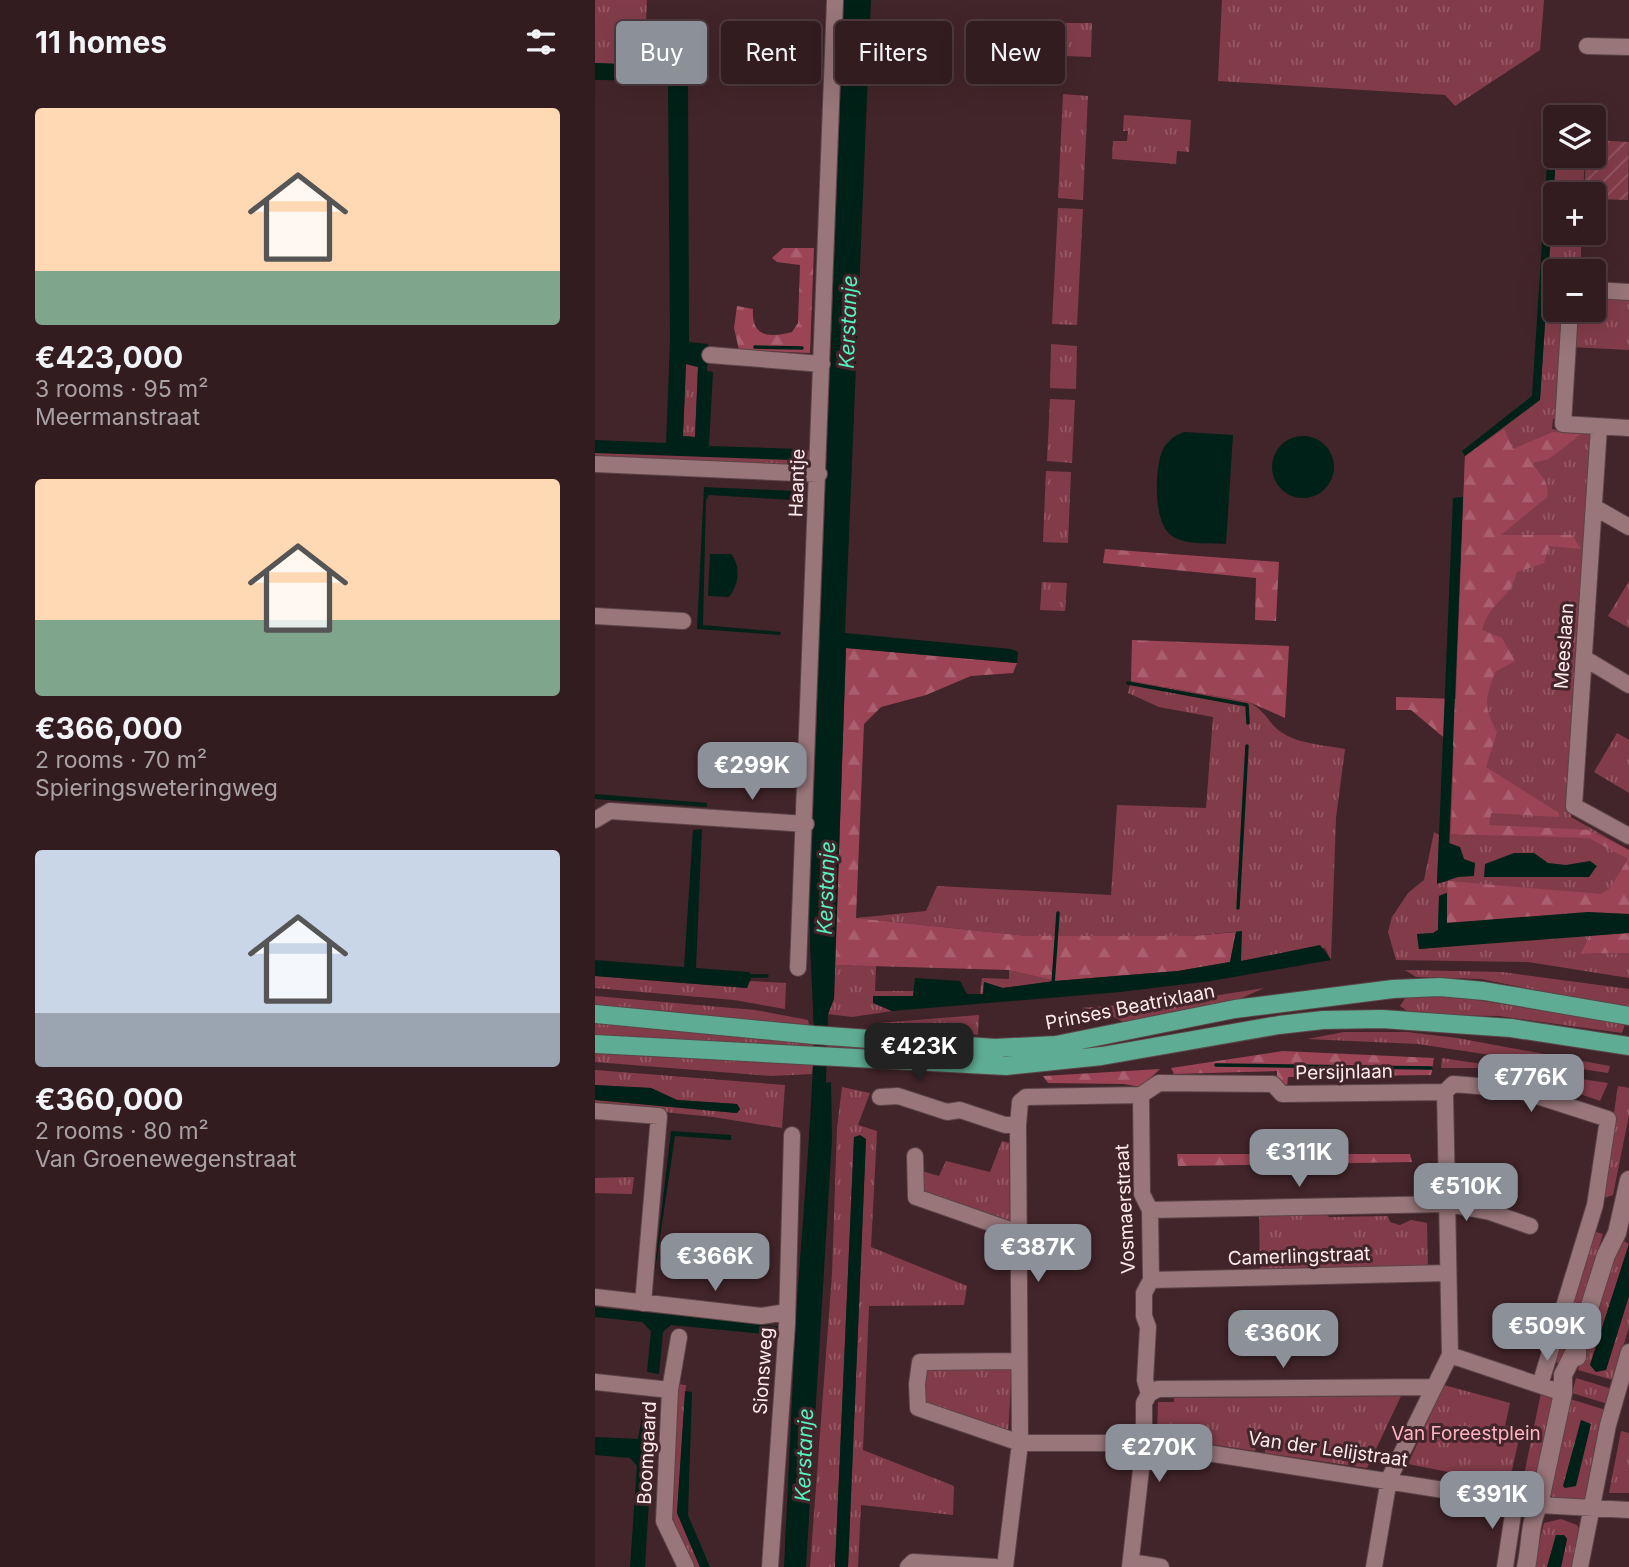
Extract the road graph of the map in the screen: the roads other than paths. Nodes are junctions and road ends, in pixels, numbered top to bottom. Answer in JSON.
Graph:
{"nodes":[{"id":1,"x":835,"y":0,"type":"edge"},
{"id":2,"x":1587,"y":46,"type":"dead end"},
{"id":3,"x":1629,"y":47,"type":"edge"},
{"id":4,"x":1606,"y":291,"type":"edge"},
{"id":5,"x":1629,"y":292,"type":"edge"},
{"id":6,"x":1569,"y":322,"type":"edge"},
{"id":7,"x":710,"y":355,"type":"dead end"},
{"id":8,"x":822,"y":364,"type":"junction"},
{"id":9,"x":1599,"y":427,"type":"junction"},
{"id":10,"x":1629,"y":428,"type":"edge"},
{"id":11,"x":595,"y":464,"type":"edge"},
{"id":12,"x":819,"y":474,"type":"junction"},
{"id":13,"x":1594,"y":507,"type":"junction"},
{"id":14,"x":1629,"y":527,"type":"edge"},
{"id":15,"x":595,"y":616,"type":"edge"},
{"id":16,"x":683,"y":621,"type":"dead end"},
{"id":17,"x":1584,"y":658,"type":"junction"},
{"id":18,"x":1629,"y":685,"type":"edge"},
{"id":19,"x":595,"y":820,"type":"edge"},
{"id":20,"x":806,"y":824,"type":"junction"},
{"id":21,"x":1629,"y":836,"type":"edge"},
{"id":22,"x":798,"y":968,"type":"dead end"},
{"id":23,"x":595,"y":1014,"type":"edge"},
{"id":24,"x":1629,"y":1016,"type":"edge"},
{"id":25,"x":595,"y":1045,"type":"edge"},
{"id":26,"x":1629,"y":1046,"type":"edge"},
{"id":27,"x":1445,"y":1092,"type":"junction"},
{"id":28,"x":1141,"y":1095,"type":"junction"},
{"id":29,"x":880,"y":1097,"type":"dead end"},
{"id":30,"x":595,"y":1111,"type":"edge"},
{"id":31,"x":1018,"y":1125,"type":"junction"},
{"id":32,"x":792,"y":1135,"type":"dead end"},
{"id":33,"x":915,"y":1156,"type":"dead end"},
{"id":34,"x":1629,"y":1180,"type":"edge"},
{"id":35,"x":1448,"y":1204,"type":"junction"},
{"id":36,"x":1595,"y":1205,"type":"junction"},
{"id":37,"x":1150,"y":1210,"type":"junction"},
{"id":38,"x":1625,"y":1210,"type":"edge"},
{"id":39,"x":1530,"y":1226,"type":"dead end"},
{"id":40,"x":1019,"y":1233,"type":"junction"},
{"id":41,"x":1448,"y":1273,"type":"junction"},
{"id":42,"x":1151,"y":1280,"type":"junction"},
{"id":43,"x":595,"y":1297,"type":"edge"},
{"id":44,"x":643,"y":1303,"type":"junction"},
{"id":45,"x":787,"y":1325,"type":"junction"},
{"id":46,"x":679,"y":1337,"type":"dead end"},
{"id":47,"x":1629,"y":1352,"type":"edge"},
{"id":48,"x":1450,"y":1355,"type":"junction"},
{"id":49,"x":1019,"y":1361,"type":"junction"},
{"id":50,"x":595,"y":1382,"type":"edge"},
{"id":51,"x":1540,"y":1385,"type":"junction"},
{"id":52,"x":1433,"y":1387,"type":"junction"},
{"id":53,"x":670,"y":1390,"type":"junction"},
{"id":54,"x":1563,"y":1393,"type":"junction"},
{"id":55,"x":1149,"y":1394,"type":"junction"},
{"id":56,"x":1612,"y":1409,"type":"junction"},
{"id":57,"x":1629,"y":1414,"type":"edge"},
{"id":58,"x":1020,"y":1443,"type":"junction"},
{"id":59,"x":1144,"y":1443,"type":"junction"},
{"id":60,"x":1389,"y":1479,"type":"junction"},
{"id":61,"x":1515,"y":1501,"type":"junction"},
{"id":62,"x":1539,"y":1505,"type":"junction"},
{"id":63,"x":1590,"y":1509,"type":"junction"},
{"id":64,"x":1629,"y":1510,"type":"edge"},
{"id":65,"x":1131,"y":1565,"type":"edge"},
{"id":66,"x":686,"y":1567,"type":"edge"},
{"id":67,"x":770,"y":1567,"type":"edge"},
{"id":68,"x":908,"y":1567,"type":"edge"},
{"id":69,"x":995,"y":1567,"type":"edge"},
{"id":70,"x":1005,"y":1567,"type":"edge"},
{"id":71,"x":1161,"y":1567,"type":"edge"},
{"id":72,"x":1374,"y":1567,"type":"edge"},
{"id":73,"x":1505,"y":1567,"type":"edge"},
{"id":74,"x":1526,"y":1567,"type":"edge"},
{"id":75,"x":1580,"y":1567,"type":"edge"}],
"edges":[{"from":1,"to":8,"type":"street","name":"Haantje"},
{"from":2,"to":3,"type":"street"},
{"from":4,"to":5,"type":"street"},
{"from":6,"to":9,"type":"street"},
{"from":7,"to":8,"type":"street"},
{"from":8,"to":12,"type":"street","name":"Haantje"},
{"from":9,"to":10,"type":"street"},
{"from":9,"to":13,"type":"street","name":"Meeslaan"},
{"from":11,"to":12,"type":"street"},
{"from":12,"to":20,"type":"street","name":"Haantje"},
{"from":13,"to":14,"type":"street"},
{"from":13,"to":17,"type":"street","name":"Meeslaan"},
{"from":15,"to":16,"type":"street"},
{"from":17,"to":18,"type":"street"},
{"from":17,"to":21,"type":"street","name":"Meeslaan"},
{"from":19,"to":20,"type":"street"},
{"from":20,"to":22,"type":"street","name":"Haantje"},
{"from":23,"to":24,"type":"main road","name":"Prinses Beatrixlaan"},
{"from":25,"to":26,"type":"main road","name":"Prinses Beatrixlaan"},
{"from":27,"to":28,"type":"street","name":"Persijnlaan"},
{"from":27,"to":35,"type":"street"},
{"from":27,"to":36,"type":"street","name":"Persijnlaan"},
{"from":28,"to":31,"type":"street","name":"Persijnlaan"},
{"from":28,"to":37,"type":"street","name":"Vosmaerstraat"},
{"from":29,"to":31,"type":"street"},
{"from":30,"to":44,"type":"street"},
{"from":31,"to":40,"type":"street"},
{"from":32,"to":45,"type":"street","name":"Sionsweg"},
{"from":33,"to":40,"type":"street"},
{"from":34,"to":38,"type":"street"},
{"from":35,"to":37,"type":"street"},
{"from":35,"to":39,"type":"street"},
{"from":35,"to":41,"type":"street"},
{"from":36,"to":38,"type":"street"},
{"from":36,"to":51,"type":"street"},
{"from":37,"to":42,"type":"street","name":"Vosmaerstraat"},
{"from":38,"to":54,"type":"street"},
{"from":40,"to":49,"type":"street"},
{"from":41,"to":42,"type":"street","name":"Camerlingstraat"},
{"from":41,"to":48,"type":"street"},
{"from":42,"to":55,"type":"street","name":"Vosmaerstraat"},
{"from":43,"to":44,"type":"street"},
{"from":44,"to":45,"type":"street"},
{"from":45,"to":67,"type":"street","name":"Sionsweg"},
{"from":46,"to":53,"type":"street","name":"Boomgaard"},
{"from":47,"to":56,"type":"street"},
{"from":48,"to":51,"type":"street"},
{"from":48,"to":52,"type":"street"},
{"from":49,"to":58,"type":"street"},
{"from":49,"to":58,"type":"street","name":"Van der Lelijstraat"},
{"from":50,"to":53,"type":"street"},
{"from":51,"to":54,"type":"street"},
{"from":52,"to":55,"type":"street"},
{"from":52,"to":60,"type":"street"},
{"from":53,"to":66,"type":"street","name":"Boomgaard"},
{"from":54,"to":62,"type":"street"},
{"from":55,"to":59,"type":"street","name":"Vosmaerstraat"},
{"from":56,"to":57,"type":"street"},
{"from":56,"to":63,"type":"street"},
{"from":58,"to":59,"type":"street","name":"Van der Lelijstraat"},
{"from":58,"to":70,"type":"street"},
{"from":59,"to":60,"type":"street","name":"Van der Lelijstraat"},
{"from":59,"to":65,"type":"street","name":"Vosmaerstraat"},
{"from":60,"to":61,"type":"street","name":"Van der Lelijstraat"},
{"from":60,"to":72,"type":"street"},
{"from":61,"to":62,"type":"street","name":"Van der Lelijstraat"},
{"from":61,"to":73,"type":"street"},
{"from":62,"to":63,"type":"street","name":"Van der Lelijstraat"},
{"from":62,"to":74,"type":"street"},
{"from":63,"to":64,"type":"street","name":"Van der Lelijstraat"},
{"from":63,"to":75,"type":"street"},
{"from":65,"to":71,"type":"street"},
{"from":68,"to":69,"type":"street"}]}
